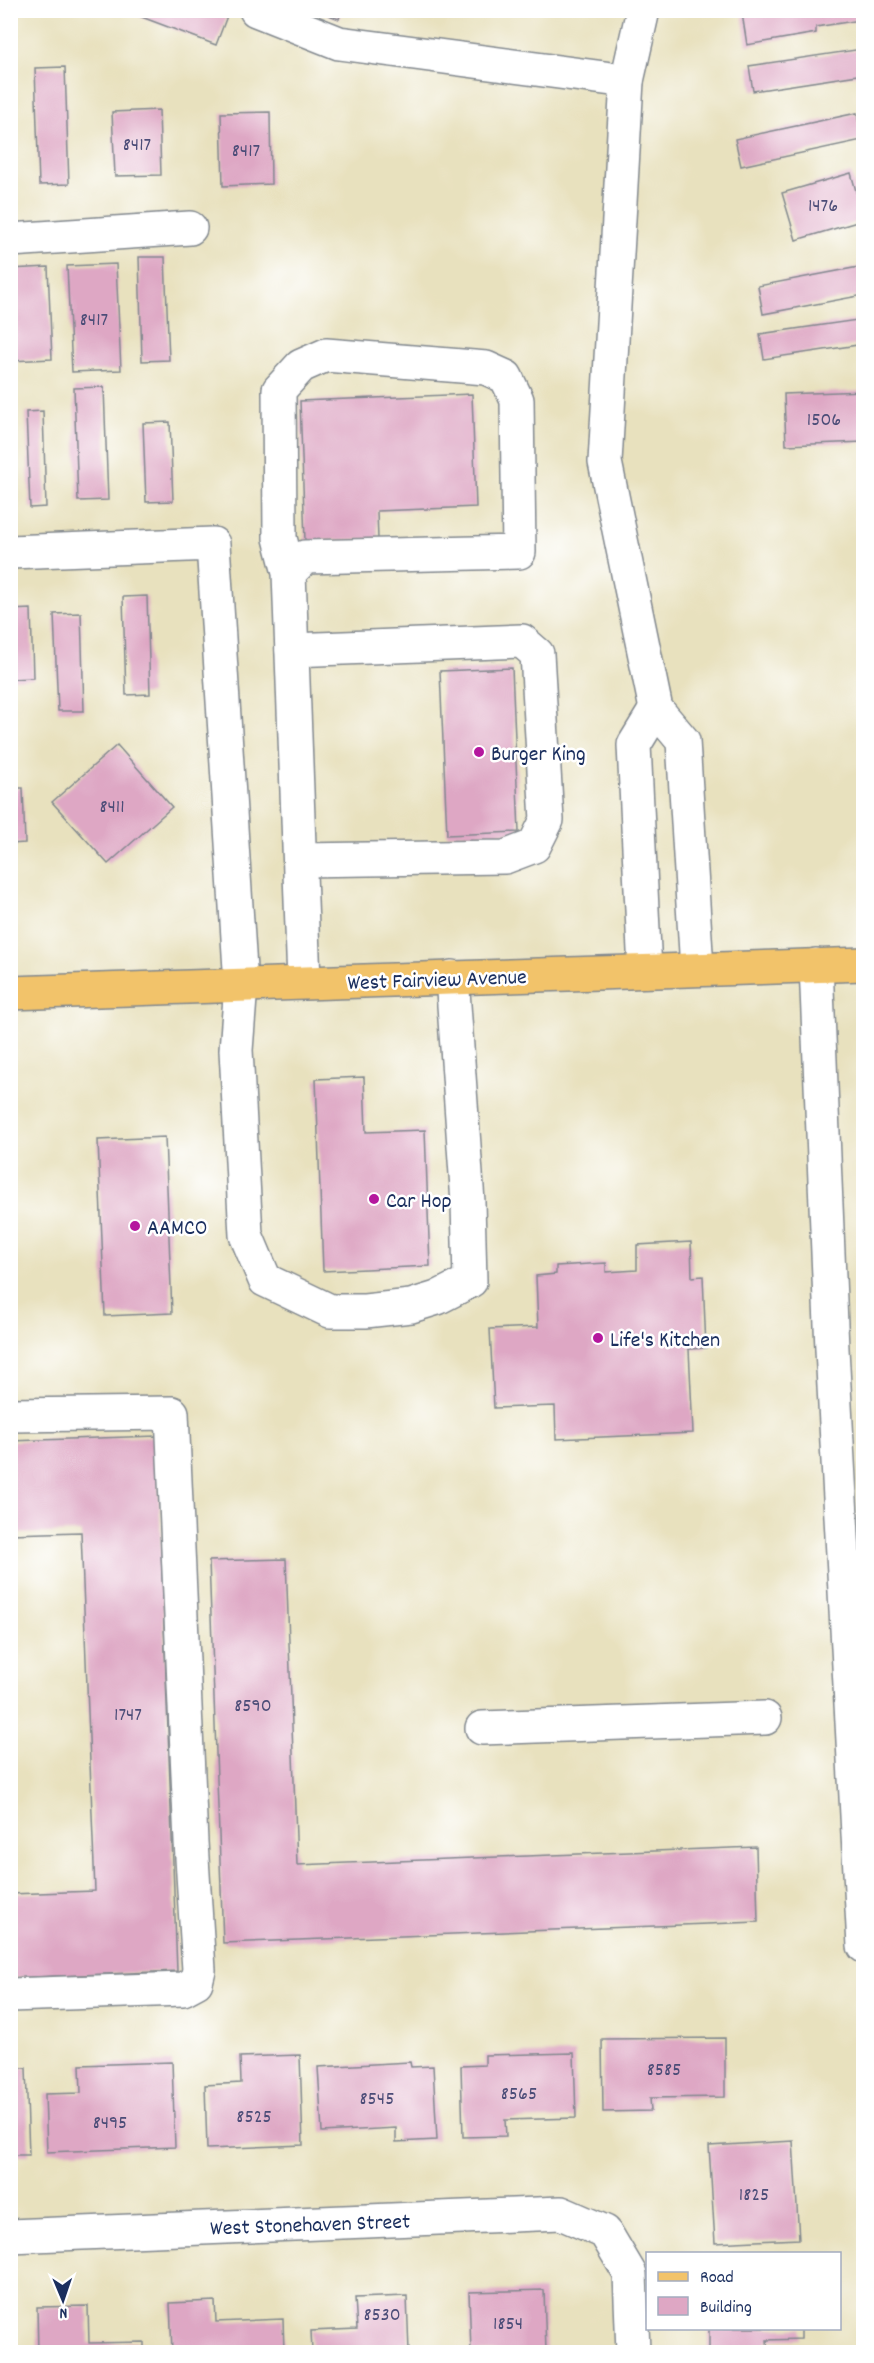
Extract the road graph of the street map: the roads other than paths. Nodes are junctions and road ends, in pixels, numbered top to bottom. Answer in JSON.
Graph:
{"nodes":[{"id":1,"x":256,"y":10,"type":"edge"},
{"id":2,"x":643,"y":10,"type":"edge"},
{"id":3,"x":627,"y":81,"type":"junction"},
{"id":4,"x":190,"y":228,"type":"dead end"},
{"id":5,"x":10,"y":240,"type":"edge"},
{"id":6,"x":10,"y":552,"type":"edge"},
{"id":7,"x":289,"y":573,"type":"junction"},
{"id":8,"x":292,"y":650,"type":"junction"},
{"id":9,"x":656,"y":709,"type":"junction"},
{"id":10,"x":300,"y":860,"type":"junction"},
{"id":11,"x":864,"y":964,"type":"edge"},
{"id":12,"x":816,"y":965,"type":"junction"},
{"id":13,"x":697,"y":969,"type":"junction"},
{"id":14,"x":645,"y":971,"type":"junction"},
{"id":15,"x":452,"y":977,"type":"junction"},
{"id":16,"x":304,"y":982,"type":"junction"},
{"id":17,"x":241,"y":985,"type":"junction"},
{"id":18,"x":10,"y":993,"type":"edge"},
{"id":19,"x":10,"y":1415,"type":"edge"},
{"id":20,"x":765,"y":1718,"type":"dead end"},
{"id":21,"x":482,"y":1728,"type":"dead end"},
{"id":22,"x":864,"y":1946,"type":"edge"},
{"id":23,"x":10,"y":1995,"type":"edge"},
{"id":24,"x":10,"y":2236,"type":"edge"},
{"id":25,"x":633,"y":2352,"type":"edge"}],
"edges":[{"from":1,"to":3,"type":"street"},
{"from":2,"to":3,"type":"street"},
{"from":3,"to":9,"type":"street"},
{"from":4,"to":5,"type":"street"},
{"from":6,"to":17,"type":"street"},
{"from":7,"to":7,"type":"street"},
{"from":7,"to":8,"type":"street"},
{"from":8,"to":10,"type":"street"},
{"from":8,"to":10,"type":"street"},
{"from":9,"to":13,"type":"street"},
{"from":9,"to":14,"type":"street"},
{"from":10,"to":16,"type":"street"},
{"from":11,"to":12,"type":"main road","name":"West Fairview Avenue"},
{"from":12,"to":13,"type":"main road","name":"West Fairview Avenue"},
{"from":12,"to":22,"type":"street"},
{"from":13,"to":14,"type":"main road","name":"West Fairview Avenue"},
{"from":14,"to":15,"type":"main road","name":"West Fairview Avenue"},
{"from":15,"to":16,"type":"main road","name":"West Fairview Avenue"},
{"from":15,"to":17,"type":"street"},
{"from":16,"to":17,"type":"main road","name":"West Fairview Avenue"},
{"from":17,"to":18,"type":"main road","name":"West Fairview Avenue"},
{"from":19,"to":23,"type":"street"},
{"from":20,"to":21,"type":"street"},
{"from":24,"to":25,"type":"street","name":"West Stonehaven Street"}]}
